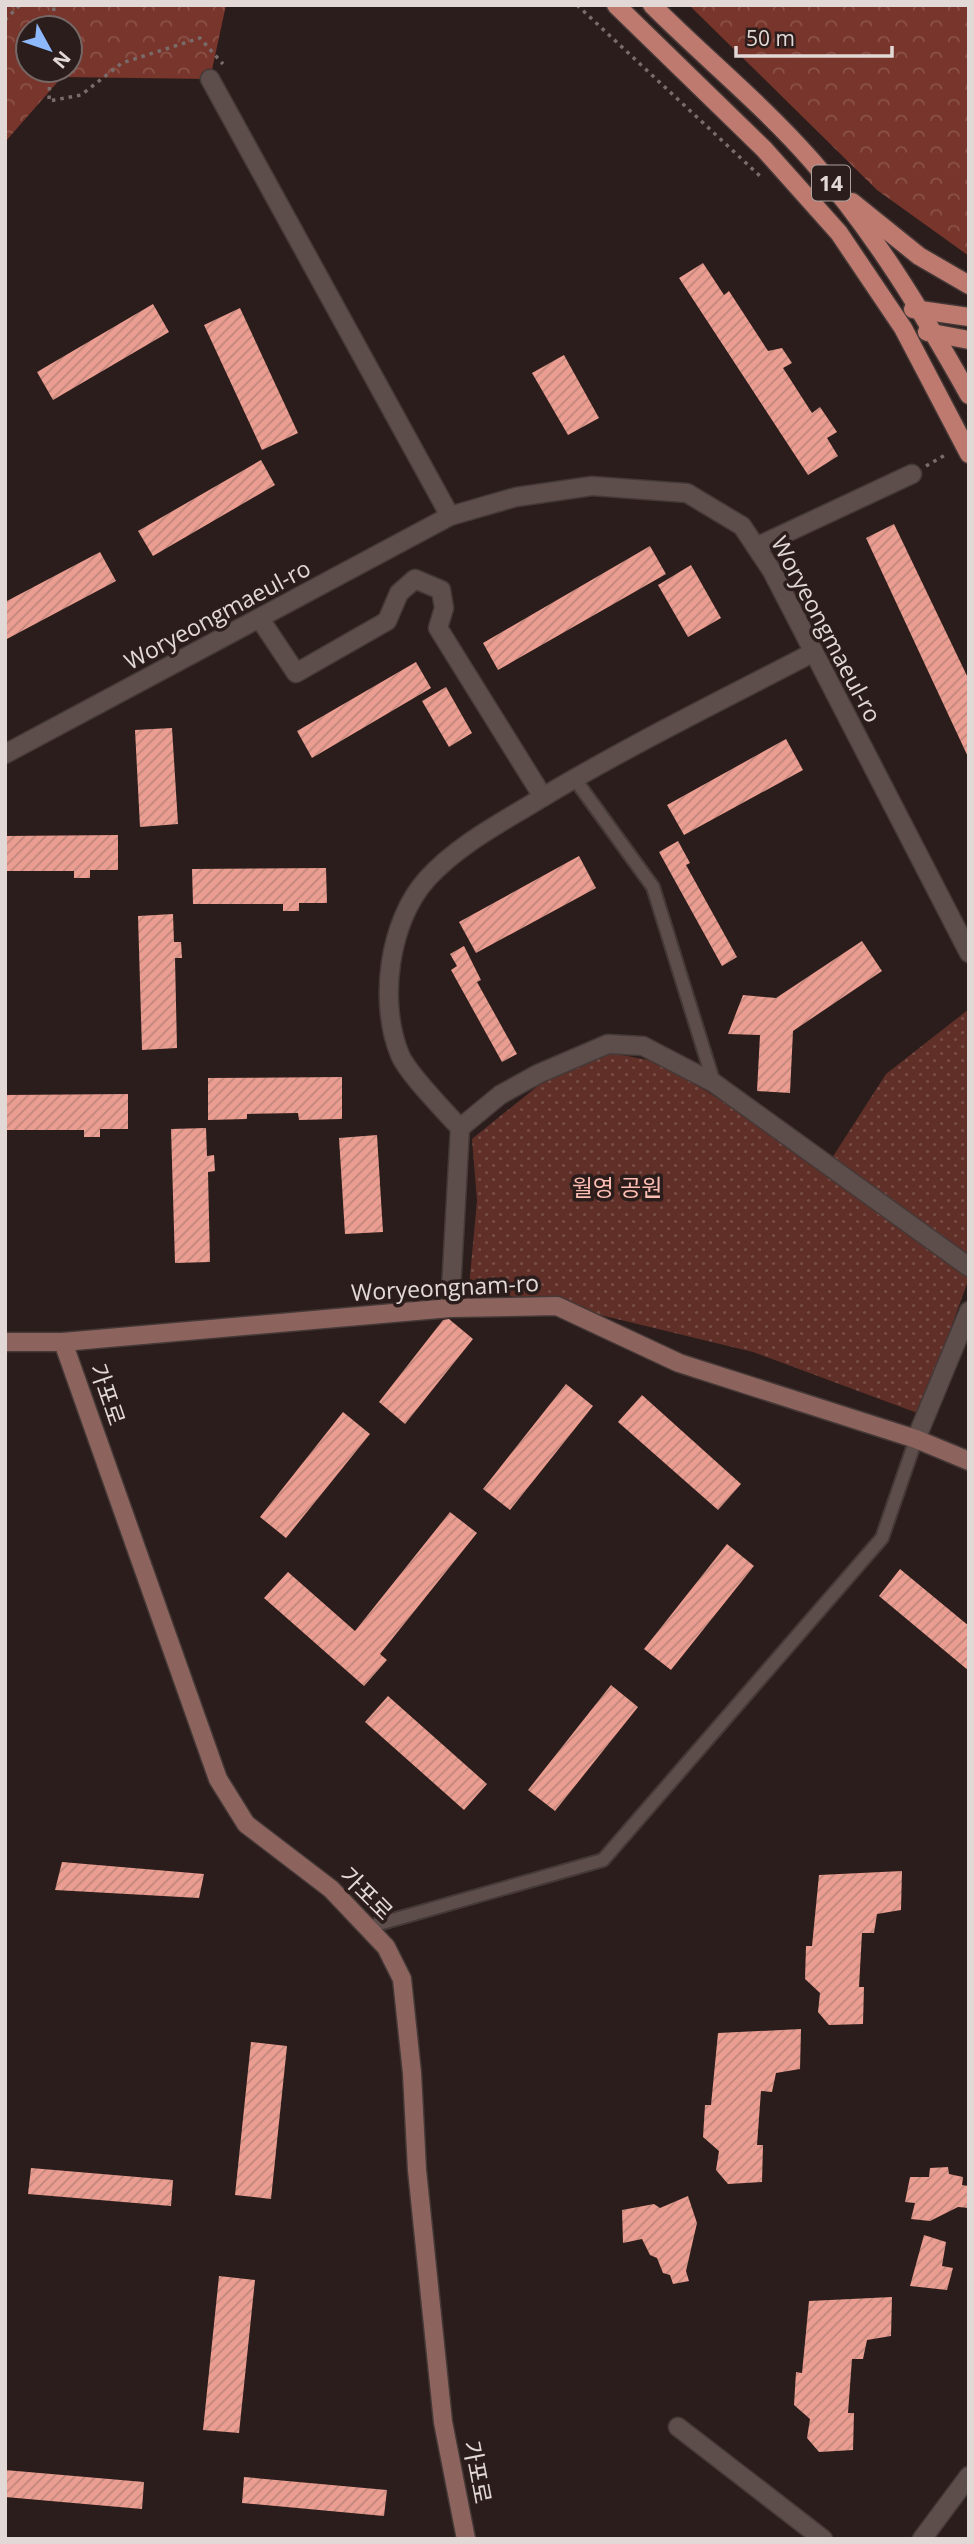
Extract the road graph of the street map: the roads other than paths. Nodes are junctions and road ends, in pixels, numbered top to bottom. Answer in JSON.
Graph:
{"nodes":[{"id":1,"x":616,"y":5,"type":"edge"},
{"id":2,"x":652,"y":5,"type":"edge"},
{"id":3,"x":210,"y":79,"type":"road end"},
{"id":4,"x":833,"y":186,"type":"junction"},
{"id":5,"x":969,"y":285,"type":"edge"},
{"id":6,"x":887,"y":304,"type":"junction"},
{"id":7,"x":922,"y":310,"type":"junction"},
{"id":8,"x":969,"y":317,"type":"edge"},
{"id":9,"x":903,"y":328,"type":"junction"},
{"id":10,"x":934,"y":334,"type":"junction"},
{"id":11,"x":969,"y":340,"type":"edge"},
{"id":12,"x":969,"y":395,"type":"edge"},
{"id":13,"x":962,"y":452,"type":"edge"},
{"id":14,"x":912,"y":474,"type":"road end"},
{"id":15,"x":450,"y":516,"type":"junction"},
{"id":16,"x":756,"y":547,"type":"junction"},
{"id":17,"x":260,"y":619,"type":"junction"},
{"id":18,"x":814,"y":652,"type":"junction"},
{"id":19,"x":5,"y":754,"type":"edge"},
{"id":20,"x":574,"y":778,"type":"junction"},
{"id":21,"x":543,"y":797,"type":"junction"},
{"id":22,"x":969,"y":953,"type":"edge"},
{"id":23,"x":714,"y":1083,"type":"junction"},
{"id":24,"x":460,"y":1129,"type":"junction"},
{"id":25,"x":969,"y":1267,"type":"edge"},
{"id":26,"x":450,"y":1308,"type":"junction"},
{"id":27,"x":969,"y":1311,"type":"edge"},
{"id":28,"x":5,"y":1342,"type":"edge"},
{"id":29,"x":64,"y":1342,"type":"junction"},
{"id":30,"x":916,"y":1440,"type":"junction"},
{"id":31,"x":969,"y":1461,"type":"edge"},
{"id":32,"x":368,"y":1927,"type":"junction"},
{"id":33,"x":678,"y":2427,"type":"dead end"},
{"id":34,"x":969,"y":2476,"type":"edge"},
{"id":35,"x":466,"y":2539,"type":"edge"},
{"id":36,"x":823,"y":2539,"type":"edge"},
{"id":37,"x":922,"y":2539,"type":"edge"}],
"edges":[{"from":1,"to":6,"type":"main road","number":"14"},
{"from":2,"to":4,"type":"main road","number":"14"},
{"from":3,"to":15,"type":"street"},
{"from":4,"to":5,"type":"main road"},
{"from":4,"to":7,"type":"main road","number":"14"},
{"from":6,"to":7,"type":"main road"},
{"from":6,"to":9,"type":"main road","number":"14"},
{"from":7,"to":8,"type":"main road"},
{"from":7,"to":10,"type":"main road","number":"14"},
{"from":9,"to":10,"type":"main road"},
{"from":9,"to":13,"type":"main road","number":"14"},
{"from":10,"to":11,"type":"main road"},
{"from":10,"to":12,"type":"main road","number":"14"},
{"from":14,"to":16,"type":"street"},
{"from":15,"to":16,"type":"street","name":"Woryeongmaeul-ro"},
{"from":15,"to":17,"type":"street","name":"Woryeongmaeul-ro"},
{"from":16,"to":18,"type":"street","name":"Woryeongmaeul-ro"},
{"from":17,"to":19,"type":"street","name":"Woryeongmaeul-ro"},
{"from":17,"to":21,"type":"street"},
{"from":18,"to":20,"type":"street"},
{"from":18,"to":22,"type":"street","name":"Woryeongmaeul-ro"},
{"from":20,"to":21,"type":"street"},
{"from":20,"to":23,"type":"lane"},
{"from":21,"to":24,"type":"street"},
{"from":23,"to":24,"type":"street"},
{"from":23,"to":25,"type":"street"},
{"from":24,"to":26,"type":"street"},
{"from":26,"to":29,"type":"main road","name":"Woryeongnam-ro"},
{"from":26,"to":30,"type":"main road","name":"Woryeongnam-ro"},
{"from":27,"to":30,"type":"street"},
{"from":28,"to":29,"type":"main road","name":"Woryeongnam-ro"},
{"from":29,"to":32,"type":"main road","name":"가포로"},
{"from":30,"to":31,"type":"main road","name":"Woryeongnam-ro"},
{"from":30,"to":32,"type":"lane"},
{"from":32,"to":35,"type":"main road","name":"가포로"},
{"from":33,"to":36,"type":"street"},
{"from":34,"to":37,"type":"street"}]}
